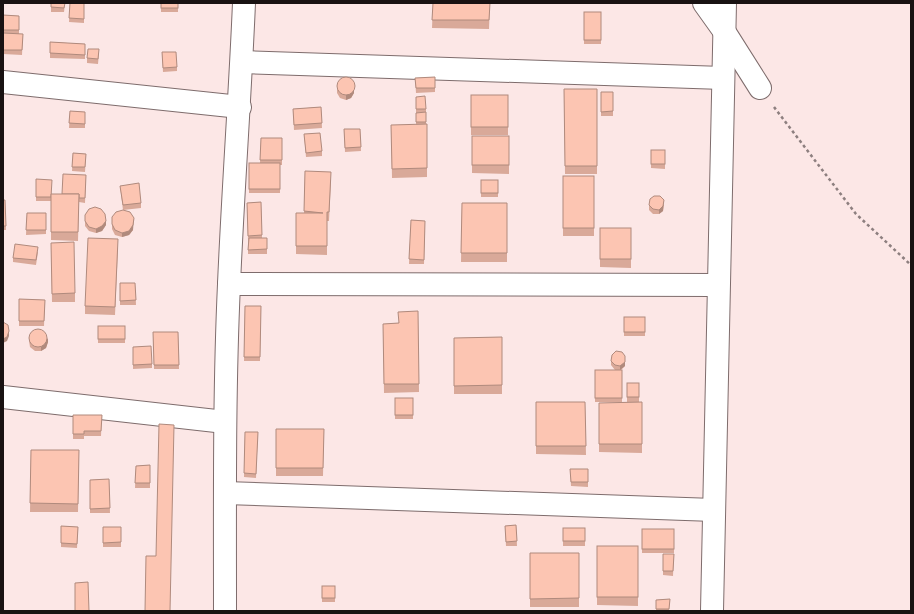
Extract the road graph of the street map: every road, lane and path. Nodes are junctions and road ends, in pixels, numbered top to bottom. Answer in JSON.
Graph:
{"nodes":[{"id":1,"x":244,"y":3,"type":"edge"},
{"id":2,"x":704,"y":3,"type":"edge"},
{"id":3,"x":725,"y":3,"type":"edge"},
{"id":4,"x":724,"y":31,"type":"junction"},
{"id":5,"x":242,"y":62,"type":"junction"},
{"id":6,"x":723,"y":78,"type":"junction"},
{"id":7,"x":3,"y":82,"type":"edge"},
{"id":8,"x":760,"y":88,"type":"joint"},
{"id":9,"x":240,"y":107,"type":"junction"},
{"id":10,"x":911,"y":265,"type":"edge"},
{"id":11,"x":228,"y":284,"type":"junction"},
{"id":12,"x":718,"y":285,"type":"junction"},
{"id":13,"x":3,"y":397,"type":"edge"},
{"id":14,"x":225,"y":422,"type":"junction"},
{"id":15,"x":225,"y":493,"type":"junction"},
{"id":16,"x":714,"y":510,"type":"junction"},
{"id":17,"x":225,"y":611,"type":"edge"},
{"id":18,"x":712,"y":611,"type":"edge"}],
"edges":[{"from":1,"to":5,"type":"street"},
{"from":2,"to":4,"type":"street"},
{"from":3,"to":4,"type":"street"},
{"from":4,"to":6,"type":"street"},
{"from":4,"to":8,"type":"street"},
{"from":5,"to":6,"type":"street"},
{"from":5,"to":9,"type":"street"},
{"from":6,"to":12,"type":"street"},
{"from":7,"to":9,"type":"street"},
{"from":8,"to":10,"type":"path"},
{"from":9,"to":11,"type":"street"},
{"from":11,"to":12,"type":"street"},
{"from":11,"to":14,"type":"street"},
{"from":12,"to":16,"type":"street"},
{"from":13,"to":14,"type":"street"},
{"from":14,"to":15,"type":"street"},
{"from":15,"to":16,"type":"street"},
{"from":15,"to":17,"type":"street"},
{"from":16,"to":18,"type":"street"}]}
